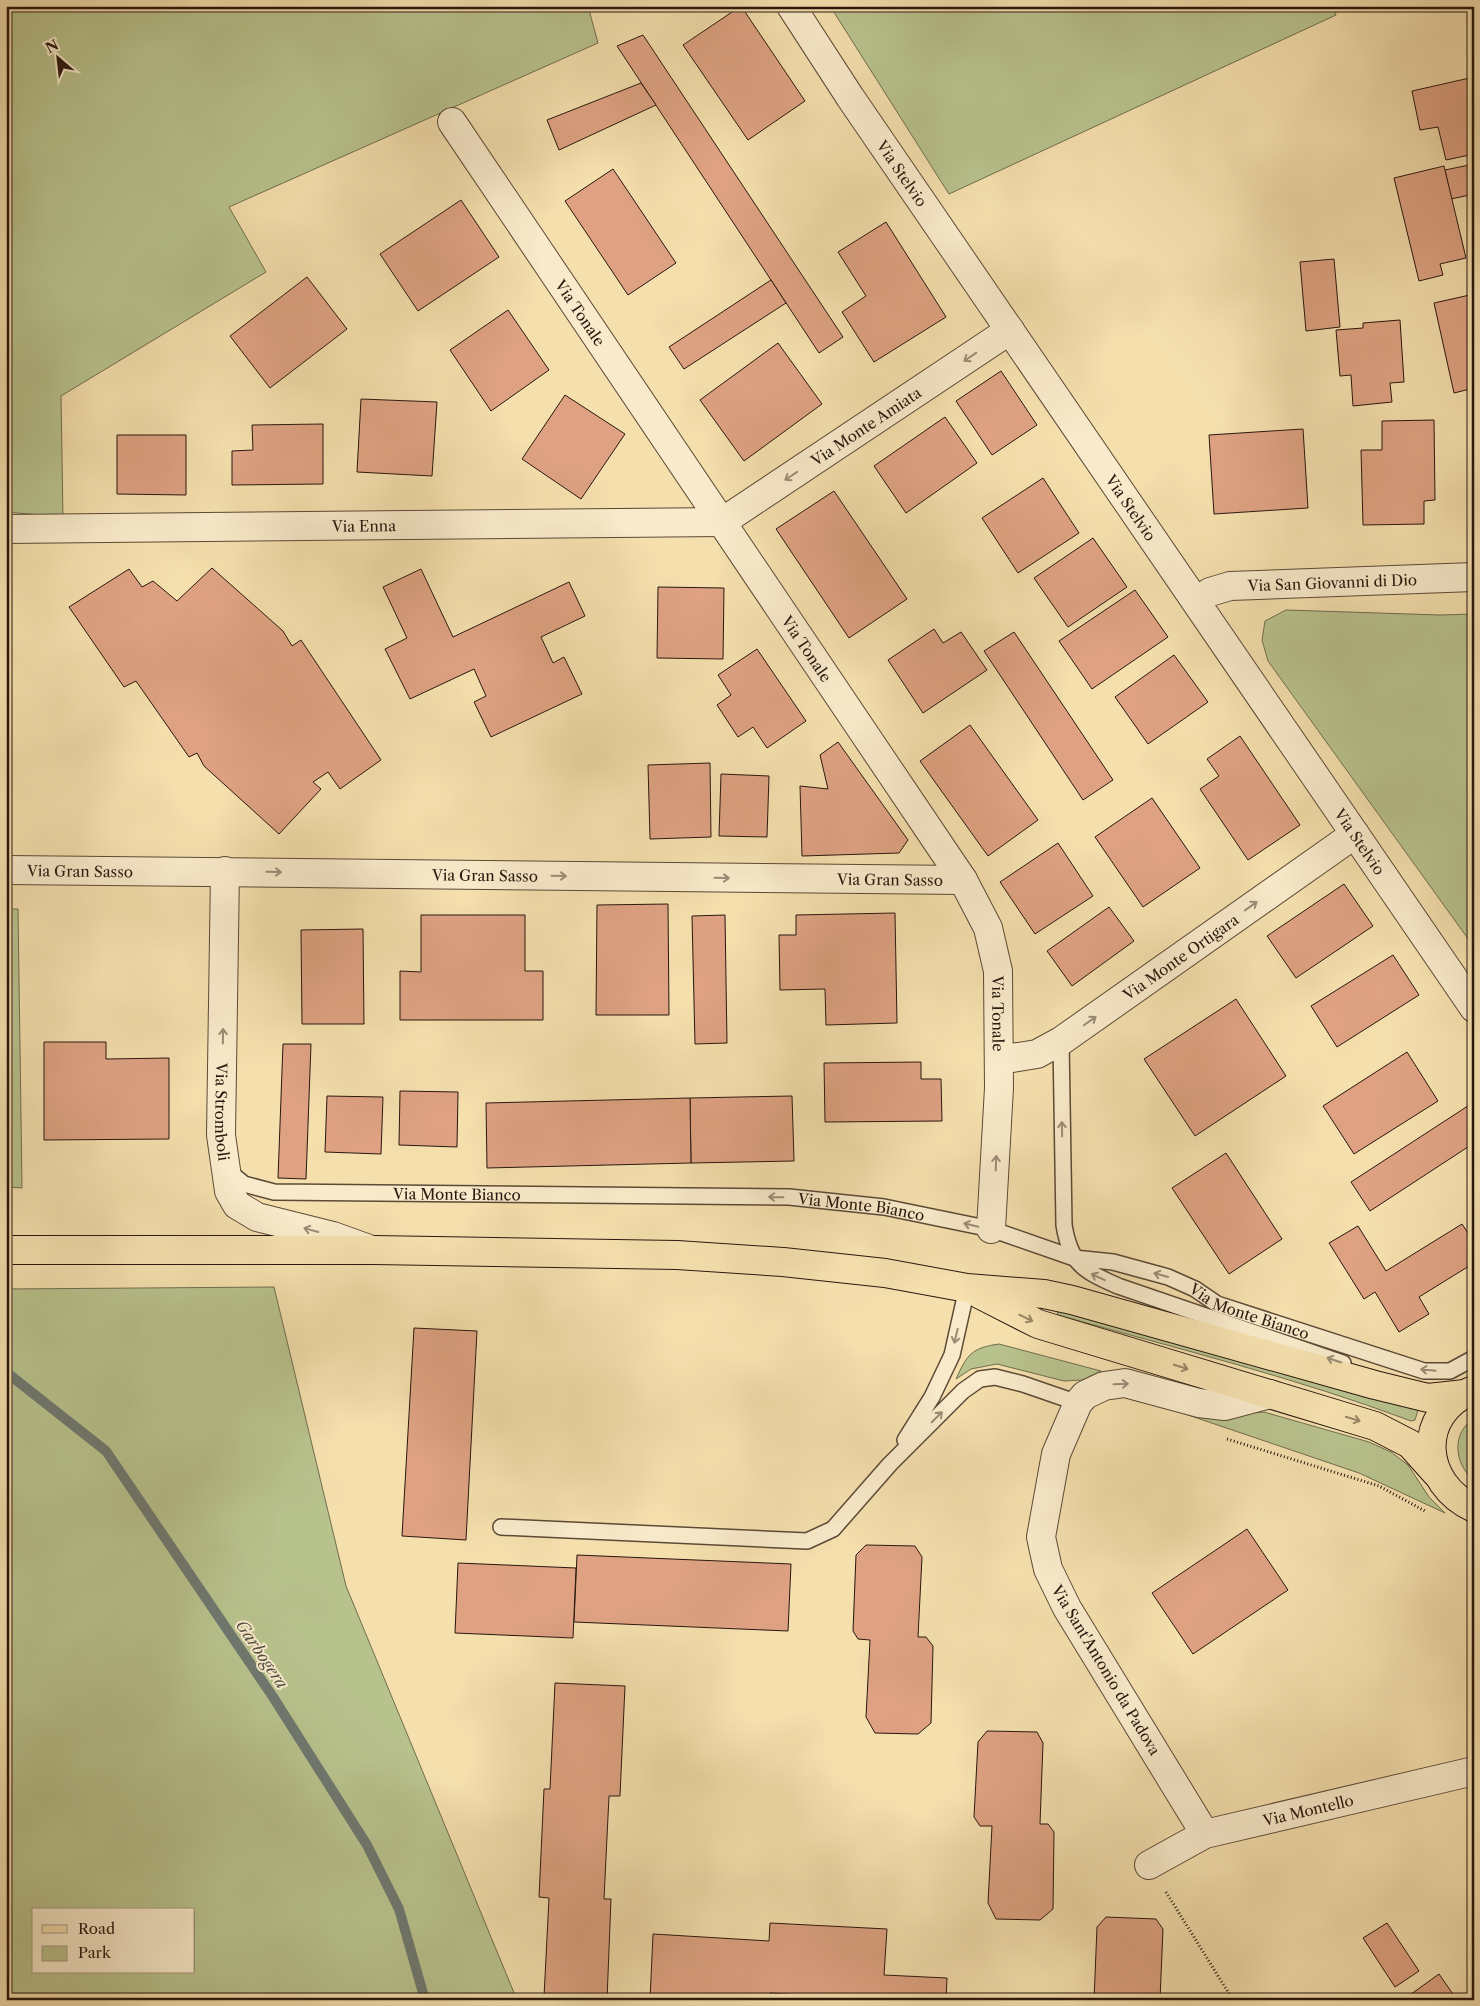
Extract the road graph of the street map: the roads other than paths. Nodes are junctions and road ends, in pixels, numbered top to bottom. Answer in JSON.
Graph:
{"nodes":[{"id":1,"x":791,"y":6,"type":"edge"},
{"id":2,"x":452,"y":122,"type":"dead end"},
{"id":3,"x":1010,"y":330,"type":"junction"},
{"id":4,"x":722,"y":522,"type":"junction"},
{"id":5,"x":6,"y":529,"type":"edge"},
{"id":6,"x":1474,"y":578,"type":"edge"},
{"id":7,"x":1196,"y":601,"type":"junction"},
{"id":8,"x":1355,"y":834,"type":"junction"},
{"id":9,"x":6,"y":870,"type":"edge"},
{"id":10,"x":225,"y":871,"type":"junction"},
{"id":11,"x":963,"y":880,"type":"junction"},
{"id":12,"x":1474,"y":1008,"type":"edge"},
{"id":13,"x":1061,"y":1041,"type":"junction"},
{"id":14,"x":999,"y":1060,"type":"junction"},
{"id":15,"x":225,"y":1169,"type":"junction"},
{"id":16,"x":991,"y":1229,"type":"junction"},
{"id":17,"x":6,"y":1250,"type":"edge"},
{"id":18,"x":374,"y":1250,"type":"junction"},
{"id":19,"x":1074,"y":1258,"type":"junction"},
{"id":20,"x":967,"y":1288,"type":"junction"},
{"id":21,"x":1474,"y":1358,"type":"edge"},
{"id":22,"x":1375,"y":1385,"type":"junction"},
{"id":23,"x":1469,"y":1392,"type":"edge"},
{"id":24,"x":1270,"y":1394,"type":"junction"},
{"id":25,"x":1078,"y":1403,"type":"junction"},
{"id":26,"x":890,"y":1464,"type":"junction"},
{"id":27,"x":1436,"y":1473,"type":"junction"},
{"id":28,"x":1474,"y":1508,"type":"edge"},
{"id":29,"x":501,"y":1527,"type":"dead end"},
{"id":30,"x":1474,"y":1771,"type":"edge"},
{"id":31,"x":1205,"y":1834,"type":"junction"},
{"id":32,"x":1149,"y":1865,"type":"road end"}],
"edges":[{"from":1,"to":3,"type":"street","name":"Via Stelvio"},
{"from":2,"to":4,"type":"street","name":"Via Tonale"},
{"from":3,"to":4,"type":"street","name":"Via Monte Amiata","one_way":true},
{"from":3,"to":7,"type":"street","name":"Via Stelvio"},
{"from":4,"to":5,"type":"street","name":"Via Enna"},
{"from":4,"to":11,"type":"street","name":"Via Tonale"},
{"from":6,"to":7,"type":"street","name":"Via San Giovanni di Dio"},
{"from":7,"to":8,"type":"street","name":"Via Stelvio"},
{"from":8,"to":12,"type":"street","name":"Via Stelvio"},
{"from":13,"to":8,"type":"street","name":"Via Monte Ortigara","one_way":true},
{"from":9,"to":10,"type":"street","name":"Via Gran Sasso"},
{"from":10,"to":11,"type":"street","name":"Via Gran Sasso","one_way":true},
{"from":15,"to":10,"type":"street","name":"Via Stromboli","one_way":true},
{"from":11,"to":14,"type":"street","name":"Via Tonale"},
{"from":13,"to":14,"type":"street","name":"Via Monte Ortigara"},
{"from":19,"to":13,"type":"lane","one_way":true},
{"from":16,"to":14,"type":"street","name":"Via Tonale","one_way":true},
{"from":16,"to":15,"type":"lane","name":"Via Monte Bianco","one_way":true},
{"from":18,"to":15,"type":"street","name":"Via Stromboli","one_way":true},
{"from":16,"to":19,"type":"lane","name":"Via Monte Bianco"},
{"from":17,"to":18,"type":"main road"},
{"from":18,"to":20,"type":"main road"},
{"from":21,"to":19,"type":"lane","name":"Via Monte Bianco","one_way":true},
{"from":22,"to":19,"type":"lane","one_way":true},
{"from":20,"to":22,"type":"main road"},
{"from":20,"to":24,"type":"main road","one_way":true},
{"from":20,"to":26,"type":"lane","one_way":true},
{"from":22,"to":23,"type":"main road"},
{"from":23,"to":27,"type":"main road"},
{"from":25,"to":24,"type":"street","one_way":true},
{"from":24,"to":27,"type":"main road","one_way":true},
{"from":26,"to":25,"type":"lane","one_way":true},
{"from":25,"to":31,"type":"street","name":"Via Sant'Antonio da Padova"},
{"from":26,"to":29,"type":"lane"},
{"from":27,"to":28,"type":"main road"},
{"from":30,"to":31,"type":"street","name":"Via Montello"},
{"from":31,"to":32,"type":"street","name":"Via Montello"}]}
